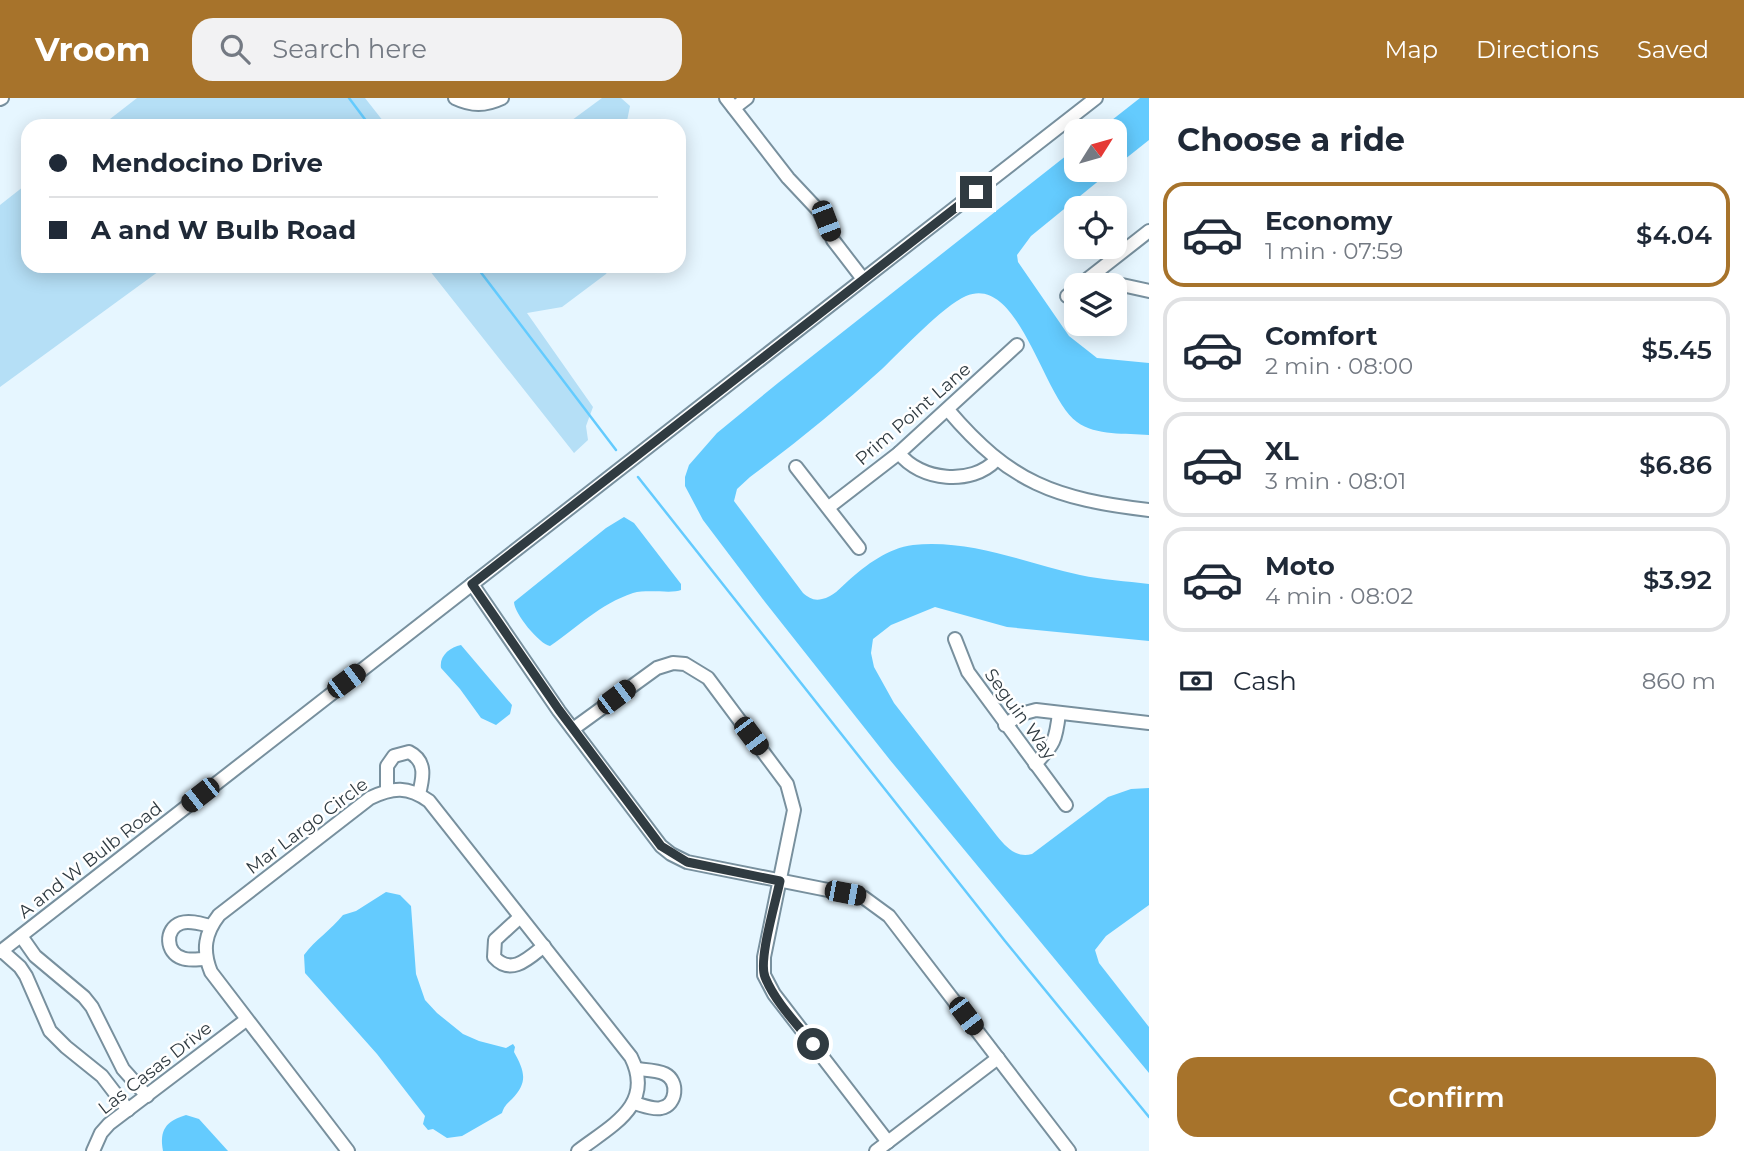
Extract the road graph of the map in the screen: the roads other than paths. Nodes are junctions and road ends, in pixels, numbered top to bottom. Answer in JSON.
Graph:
{"nodes":[{"id":1,"x":456,"y":98,"type":"edge"},
{"id":2,"x":502,"y":98,"type":"edge"},
{"id":3,"x":747,"y":98,"type":"edge"},
{"id":4,"x":1096,"y":98,"type":"edge"},
{"id":5,"x":730,"y":103,"type":"edge"},
{"id":6,"x":1149,"y":231,"type":"edge"},
{"id":7,"x":1095,"y":273,"type":"edge"},
{"id":8,"x":863,"y":279,"type":"junction"},
{"id":9,"x":1127,"y":288,"type":"edge"},
{"id":10,"x":1149,"y":291,"type":"edge"},
{"id":11,"x":1017,"y":345,"type":"dead end"},
{"id":12,"x":947,"y":410,"type":"junction"},
{"id":13,"x":899,"y":453,"type":"junction"},
{"id":14,"x":996,"y":460,"type":"junction"},
{"id":15,"x":796,"y":467,"type":"dead end"},
{"id":16,"x":829,"y":507,"type":"junction"},
{"id":17,"x":1149,"y":510,"type":"edge"},
{"id":18,"x":859,"y":548,"type":"dead end"},
{"id":19,"x":472,"y":584,"type":"junction"},
{"id":20,"x":955,"y":639,"type":"dead end"},
{"id":21,"x":1059,"y":713,"type":"junction"},
{"id":22,"x":1149,"y":723,"type":"edge"},
{"id":23,"x":1005,"y":725,"type":"junction"},
{"id":24,"x":573,"y":729,"type":"junction"},
{"id":25,"x":1035,"y":764,"type":"junction"},
{"id":26,"x":387,"y":790,"type":"junction"},
{"id":27,"x":419,"y":794,"type":"junction"},
{"id":28,"x":1066,"y":805,"type":"dead end"},
{"id":29,"x":780,"y":881,"type":"junction"},
{"id":30,"x":520,"y":917,"type":"junction"},
{"id":31,"x":210,"y":926,"type":"junction"},
{"id":32,"x":21,"y":936,"type":"junction"},
{"id":33,"x":544,"y":946,"type":"junction"},
{"id":34,"x":1,"y":952,"type":"edge"},
{"id":35,"x":206,"y":959,"type":"junction"},
{"id":36,"x":246,"y":1020,"type":"junction"},
{"id":37,"x":998,"y":1058,"type":"junction"},
{"id":38,"x":637,"y":1069,"type":"junction"},
{"id":39,"x":147,"y":1096,"type":"junction"},
{"id":40,"x":634,"y":1103,"type":"junction"},
{"id":41,"x":128,"y":1110,"type":"junction"},
{"id":42,"x":888,"y":1142,"type":"junction"},
{"id":43,"x":93,"y":1151,"type":"edge"},
{"id":44,"x":348,"y":1151,"type":"edge"},
{"id":45,"x":579,"y":1151,"type":"edge"},
{"id":46,"x":876,"y":1151,"type":"edge"},
{"id":47,"x":1069,"y":1151,"type":"edge"}],
"edges":[{"from":1,"to":2,"type":"street"},
{"from":3,"to":5,"type":"street"},
{"from":4,"to":8,"type":"street","name":"A and W Bulb Road"},
{"from":5,"to":8,"type":"street"},
{"from":6,"to":7,"type":"street"},
{"from":8,"to":19,"type":"street","name":"A and W Bulb Road"},
{"from":9,"to":10,"type":"street"},
{"from":11,"to":12,"type":"street","name":"Prim Point Lane"},
{"from":12,"to":13,"type":"street","name":"Prim Point Lane"},
{"from":12,"to":14,"type":"street"},
{"from":13,"to":14,"type":"street"},
{"from":13,"to":16,"type":"street","name":"Prim Point Lane"},
{"from":14,"to":17,"type":"street"},
{"from":15,"to":16,"type":"street"},
{"from":16,"to":18,"type":"street"},
{"from":19,"to":24,"type":"street"},
{"from":19,"to":32,"type":"street","name":"A and W Bulb Road"},
{"from":20,"to":23,"type":"street","name":"Seguin Way"},
{"from":21,"to":22,"type":"street"},
{"from":21,"to":23,"type":"street"},
{"from":21,"to":25,"type":"street"},
{"from":23,"to":25,"type":"street","name":"Seguin Way"},
{"from":24,"to":29,"type":"street"},
{"from":24,"to":29,"type":"street"},
{"from":25,"to":28,"type":"street","name":"Seguin Way"},
{"from":26,"to":27,"type":"street","name":"Mar Largo Circle"},
{"from":26,"to":27,"type":"street"},
{"from":26,"to":31,"type":"street","name":"Mar Largo Circle"},
{"from":27,"to":30,"type":"street"},
{"from":29,"to":37,"type":"street"},
{"from":29,"to":42,"type":"street"},
{"from":30,"to":33,"type":"street"},
{"from":30,"to":33,"type":"street"},
{"from":31,"to":35,"type":"street"},
{"from":31,"to":35,"type":"street"},
{"from":32,"to":34,"type":"street","name":"A and W Bulb Road"},
{"from":32,"to":39,"type":"street"},
{"from":33,"to":38,"type":"street"},
{"from":34,"to":41,"type":"street"},
{"from":35,"to":36,"type":"street"},
{"from":36,"to":39,"type":"street","name":"Las Casas Drive"},
{"from":36,"to":44,"type":"street"},
{"from":37,"to":42,"type":"street"},
{"from":37,"to":47,"type":"street"},
{"from":38,"to":40,"type":"street"},
{"from":38,"to":40,"type":"street"},
{"from":39,"to":41,"type":"street","name":"Las Casas Drive"},
{"from":40,"to":45,"type":"street"},
{"from":41,"to":43,"type":"street","name":"Las Casas Drive"},
{"from":42,"to":46,"type":"street"}]}
